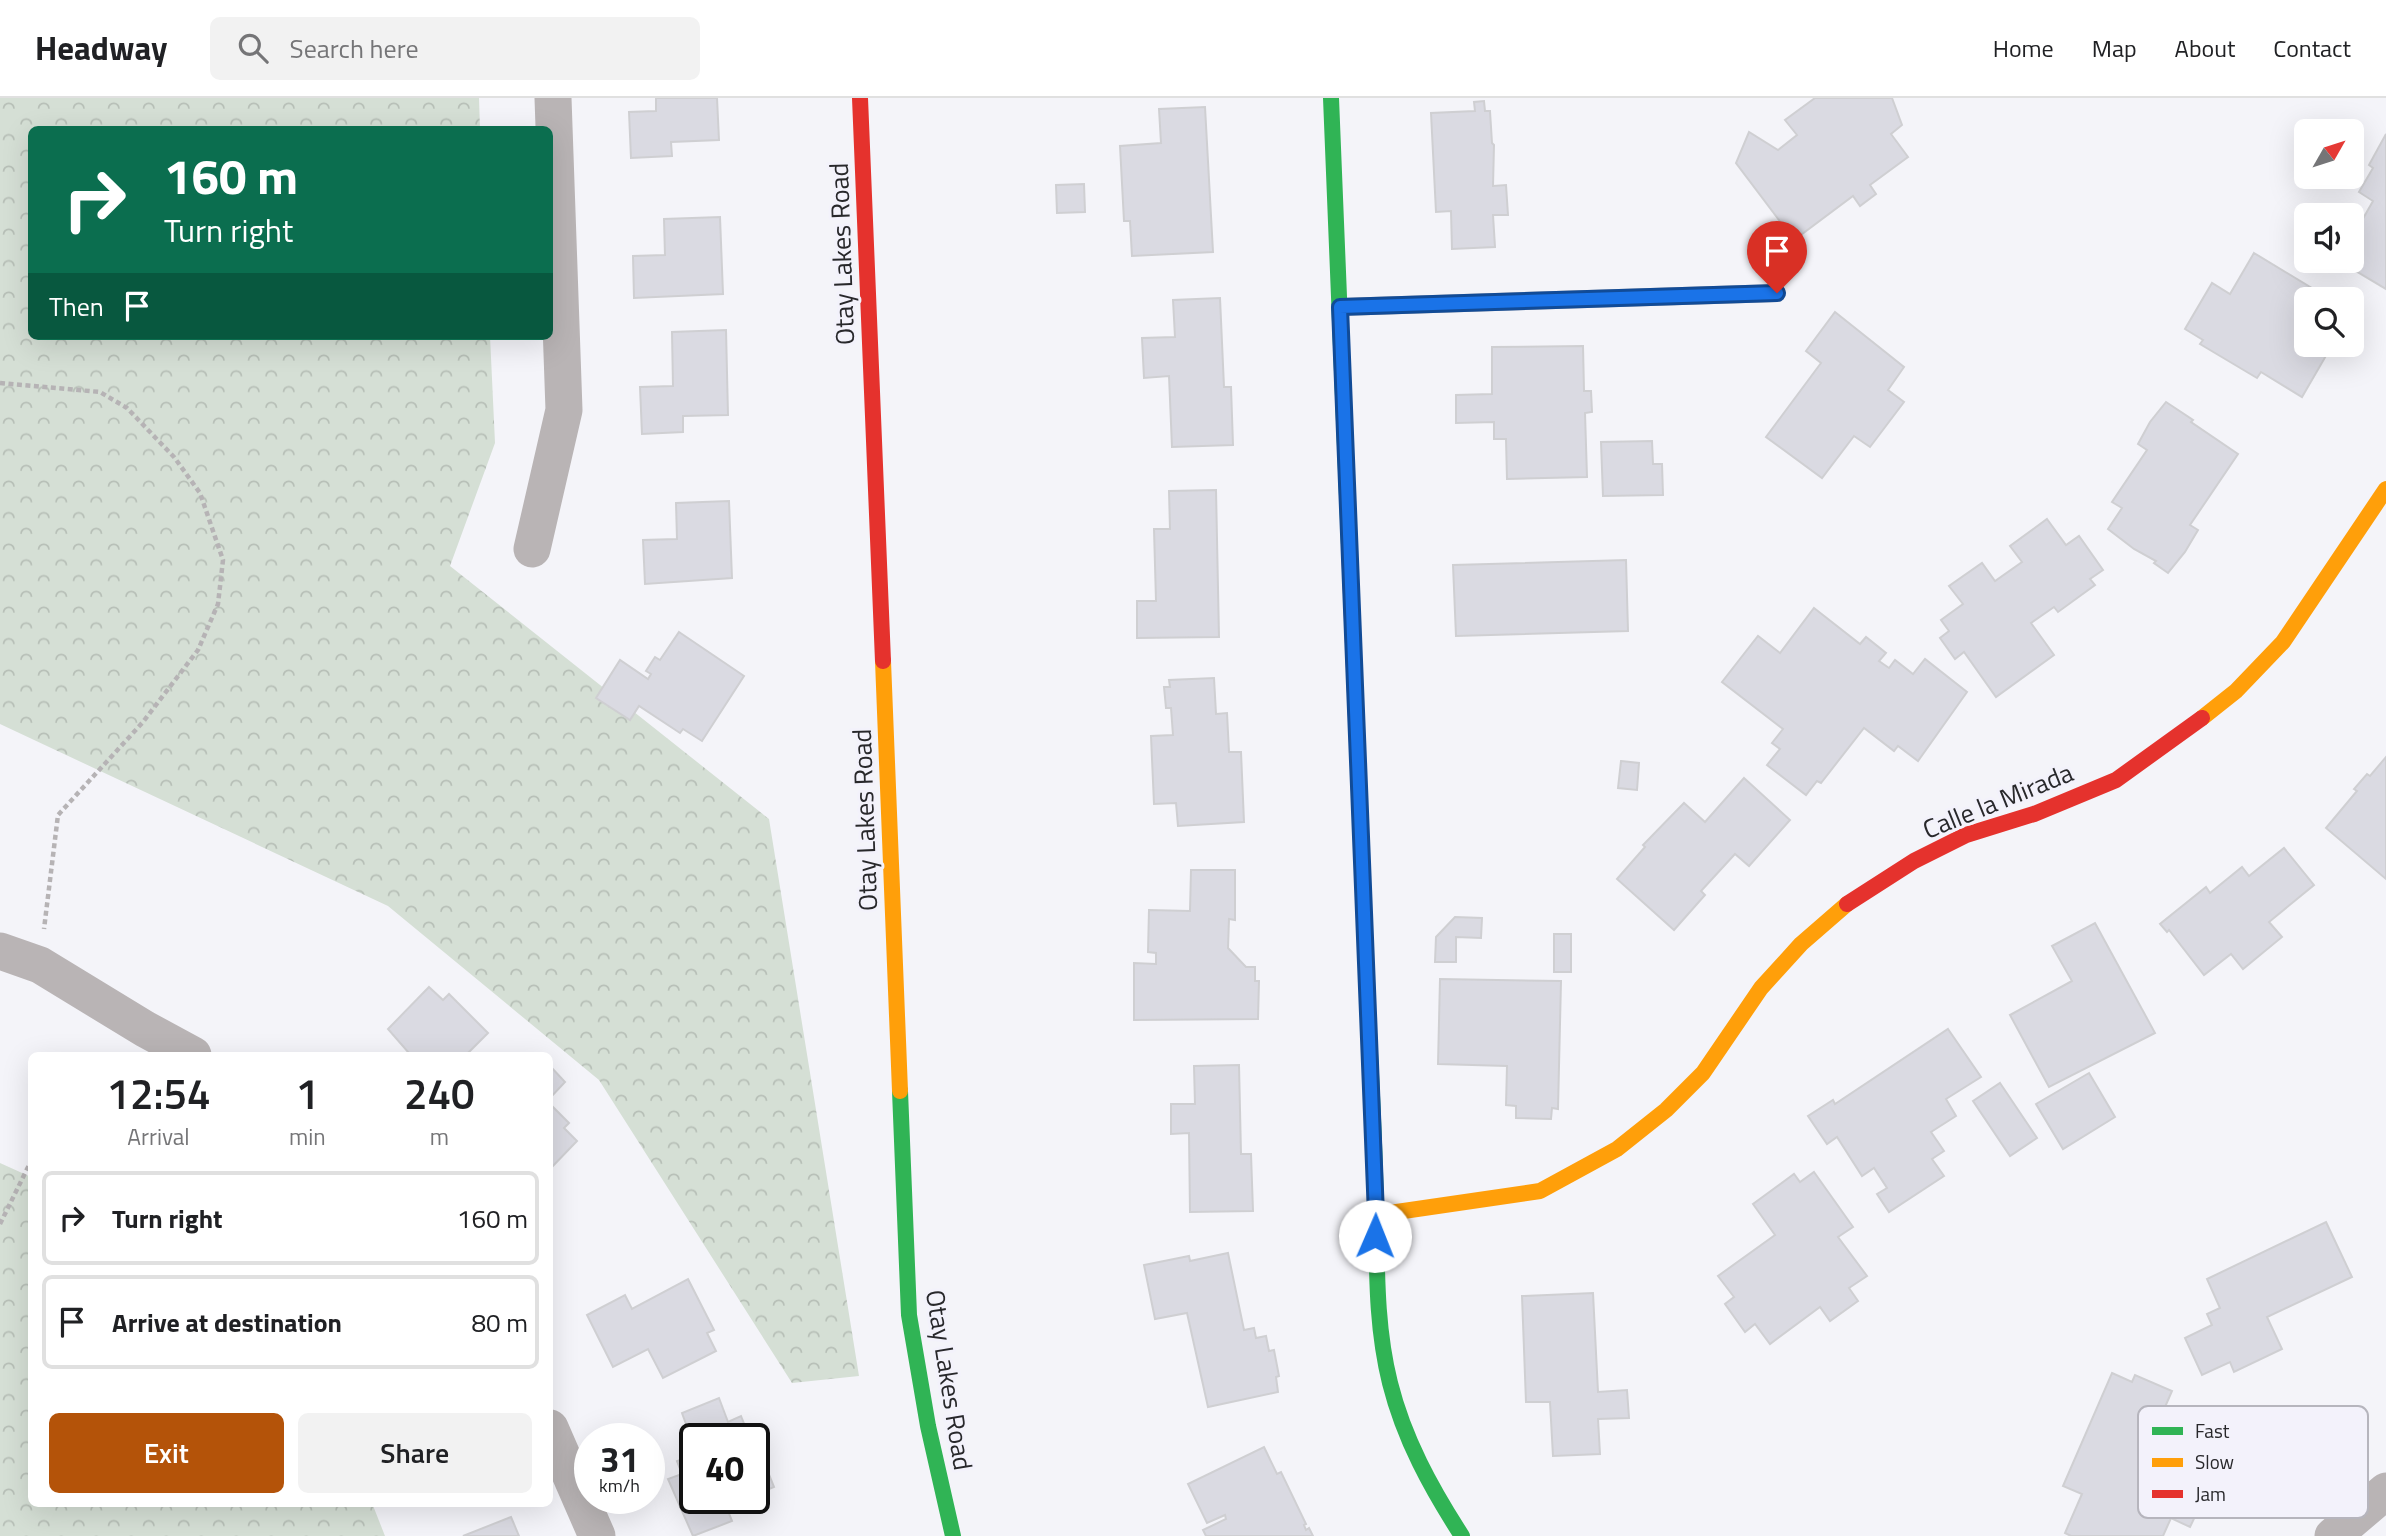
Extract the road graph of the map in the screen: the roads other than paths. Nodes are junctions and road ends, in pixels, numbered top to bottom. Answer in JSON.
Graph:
{"nodes":[{"id":1,"x":553,"y":98,"type":"edge"},
{"id":2,"x":860,"y":98,"type":"edge"},
{"id":3,"x":1331,"y":98,"type":"edge"},
{"id":4,"x":1777,"y":293,"type":"dead end"},
{"id":5,"x":1340,"y":307,"type":"junction"},
{"id":6,"x":2386,"y":489,"type":"edge"},
{"id":7,"x":532,"y":549,"type":"dead end"},
{"id":8,"x":0,"y":951,"type":"edge"},
{"id":9,"x":187,"y":1052,"type":"edge"},
{"id":10,"x":1376,"y":1215,"type":"junction"},
{"id":11,"x":553,"y":1435,"type":"edge"},
{"id":12,"x":2386,"y":1491,"type":"edge"},
{"id":13,"x":2368,"y":1506,"type":"edge"},
{"id":14,"x":2354,"y":1518,"type":"edge"},
{"id":15,"x":597,"y":1536,"type":"edge"},
{"id":16,"x":953,"y":1536,"type":"edge"},
{"id":17,"x":1462,"y":1536,"type":"edge"},
{"id":18,"x":2333,"y":1536,"type":"edge"}],
"edges":[{"from":1,"to":7,"type":"street"},
{"from":2,"to":16,"type":"street","name":"Otay Lakes Road"},
{"from":3,"to":5,"type":"street"},
{"from":4,"to":5,"type":"lane"},
{"from":5,"to":10,"type":"street"},
{"from":6,"to":10,"type":"street","name":"Calle la Mirada"},
{"from":8,"to":9,"type":"street"},
{"from":10,"to":17,"type":"street"},
{"from":11,"to":15,"type":"street"},
{"from":12,"to":13,"type":"street"},
{"from":14,"to":18,"type":"street"}]}
